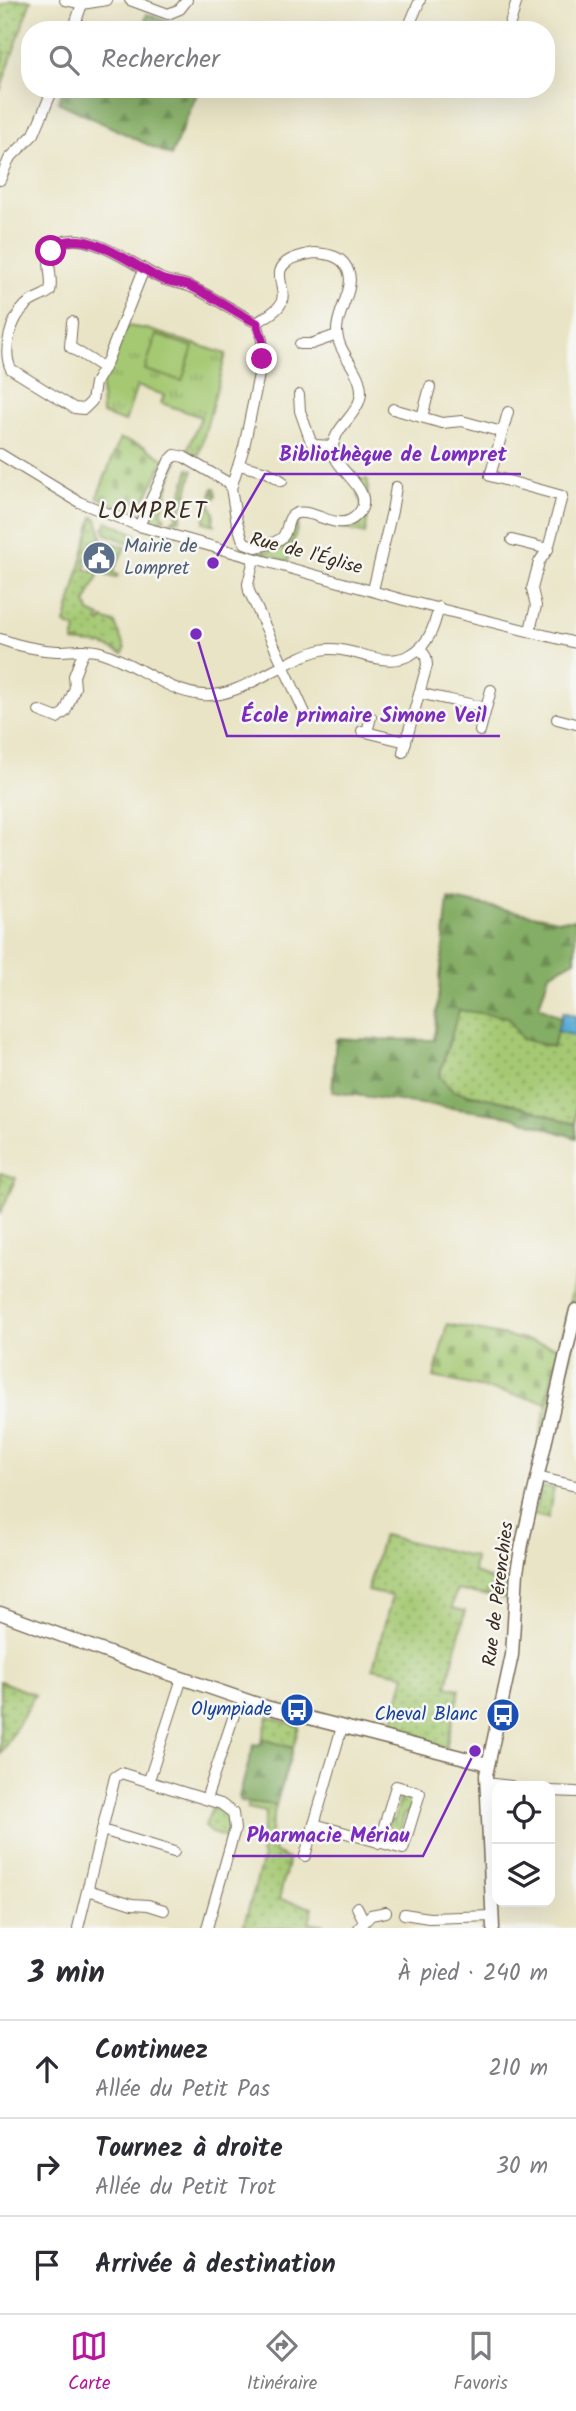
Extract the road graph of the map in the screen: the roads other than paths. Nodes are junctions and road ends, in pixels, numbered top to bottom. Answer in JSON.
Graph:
{"nodes":[{"id":1,"x":65,"y":0,"type":"edge"},
{"id":2,"x":107,"y":0,"type":"edge"},
{"id":3,"x":130,"y":0,"type":"edge"},
{"id":4,"x":187,"y":0,"type":"edge"},
{"id":5,"x":419,"y":0,"type":"edge"},
{"id":6,"x":517,"y":0,"type":"edge"},
{"id":7,"x":82,"y":4,"type":"junction"},
{"id":8,"x":77,"y":21,"type":"edge"},
{"id":9,"x":411,"y":21,"type":"dead end"},
{"id":10,"x":511,"y":21,"type":"edge"},
{"id":11,"x":49,"y":98,"type":"edge"},
{"id":12,"x":0,"y":180,"type":"edge"},
{"id":13,"x":144,"y":269,"type":"junction"},
{"id":14,"x":72,"y":322,"type":"dead end"},
{"id":15,"x":257,"y":323,"type":"junction"},
{"id":16,"x":337,"y":335,"type":"junction"},
{"id":17,"x":300,"y":345,"type":"dead end"},
{"id":18,"x":104,"y":368,"type":"junction"},
{"id":19,"x":430,"y":387,"type":"dead end"},
{"id":20,"x":299,"y":395,"type":"dead end"},
{"id":21,"x":393,"y":409,"type":"dead end"},
{"id":22,"x":508,"y":412,"type":"dead end"},
{"id":23,"x":422,"y":418,"type":"junction"},
{"id":24,"x":502,"y":432,"type":"junction"},
{"id":25,"x":333,"y":446,"type":"junction"},
{"id":26,"x":0,"y":454,"type":"edge"},
{"id":27,"x":239,"y":465,"type":"junction"},
{"id":28,"x":282,"y":481,"type":"dead end"},
{"id":29,"x":232,"y":485,"type":"junction"},
{"id":30,"x":396,"y":487,"type":"dead end"},
{"id":31,"x":139,"y":526,"type":"junction"},
{"id":32,"x":512,"y":540,"type":"dead end"},
{"id":33,"x":256,"y":547,"type":"junction"},
{"id":34,"x":548,"y":550,"type":"junction"},
{"id":35,"x":253,"y":558,"type":"junction"},
{"id":36,"x":373,"y":590,"type":"junction"},
{"id":37,"x":439,"y":607,"type":"junction"},
{"id":38,"x":530,"y":630,"type":"junction"},
{"id":39,"x":0,"y":639,"type":"edge"},
{"id":40,"x":576,"y":643,"type":"edge"},
{"id":41,"x":420,"y":648,"type":"junction"},
{"id":42,"x":84,"y":650,"type":"junction"},
{"id":43,"x":284,"y":666,"type":"junction"},
{"id":44,"x":491,"y":690,"type":"dead end"},
{"id":45,"x":419,"y":693,"type":"junction"},
{"id":46,"x":486,"y":708,"type":"junction"},
{"id":47,"x":39,"y":711,"type":"dead end"},
{"id":48,"x":305,"y":713,"type":"dead end"},
{"id":49,"x":371,"y":717,"type":"dead end"},
{"id":50,"x":557,"y":719,"type":"dead end"},
{"id":51,"x":576,"y":724,"type":"edge"},
{"id":52,"x":480,"y":731,"type":"dead end"},
{"id":53,"x":576,"y":1310,"type":"edge"},
{"id":54,"x":537,"y":1477,"type":"junction"},
{"id":55,"x":576,"y":1486,"type":"edge"},
{"id":56,"x":0,"y":1613,"type":"edge"},
{"id":57,"x":181,"y":1681,"type":"junction"},
{"id":58,"x":234,"y":1715,"type":"dead end"},
{"id":59,"x":342,"y":1727,"type":"junction"},
{"id":60,"x":460,"y":1758,"type":"junction"},
{"id":61,"x":488,"y":1764,"type":"junction"},
{"id":62,"x":149,"y":1780,"type":"junction"},
{"id":63,"x":486,"y":1783,"type":"junction"},
{"id":64,"x":492,"y":1784,"type":"edge"},
{"id":65,"x":555,"y":1791,"type":"edge"},
{"id":66,"x":576,"y":1792,"type":"edge"},
{"id":67,"x":206,"y":1799,"type":"junction"},
{"id":68,"x":314,"y":1824,"type":"junction"},
{"id":69,"x":102,"y":1830,"type":"junction"},
{"id":70,"x":379,"y":1843,"type":"junction"},
{"id":71,"x":174,"y":1852,"type":"dead end"},
{"id":72,"x":305,"y":1856,"type":"dead end"},
{"id":73,"x":88,"y":1890,"type":"junction"},
{"id":74,"x":357,"y":1907,"type":"dead end"},
{"id":75,"x":164,"y":1910,"type":"dead end"},
{"id":76,"x":386,"y":1912,"type":"dead end"},
{"id":77,"x":404,"y":1914,"type":"dead end"},
{"id":78,"x":493,"y":1922,"type":"edge"},
{"id":79,"x":425,"y":1923,"type":"edge"},
{"id":80,"x":362,"y":1924,"type":"edge"},
{"id":81,"x":78,"y":1928,"type":"edge"},
{"id":82,"x":207,"y":1928,"type":"edge"}],
"edges":[{"from":1,"to":7,"type":"street"},
{"from":2,"to":7,"type":"street"},
{"from":3,"to":4,"type":"street"},
{"from":5,"to":9,"type":"street"},
{"from":6,"to":10,"type":"street"},
{"from":7,"to":8,"type":"street"},
{"from":11,"to":12,"type":"street"},
{"from":13,"to":15,"type":"street"},
{"from":13,"to":18,"type":"street"},
{"from":13,"to":18,"type":"street"},
{"from":14,"to":18,"type":"street"},
{"from":15,"to":16,"type":"street"},
{"from":15,"to":27,"type":"street"},
{"from":16,"to":17,"type":"street"},
{"from":16,"to":25,"type":"street"},
{"from":19,"to":23,"type":"street"},
{"from":20,"to":25,"type":"street"},
{"from":21,"to":23,"type":"street"},
{"from":22,"to":24,"type":"street"},
{"from":23,"to":24,"type":"street"},
{"from":24,"to":34,"type":"street"},
{"from":25,"to":33,"type":"street"},
{"from":26,"to":31,"type":"street","name":"Rue de l'Église"},
{"from":27,"to":28,"type":"street"},
{"from":27,"to":29,"type":"street"},
{"from":29,"to":31,"type":"street"},
{"from":29,"to":33,"type":"street"},
{"from":30,"to":36,"type":"street"},
{"from":31,"to":35,"type":"street","name":"Rue de l'Église"},
{"from":32,"to":34,"type":"street"},
{"from":33,"to":35,"type":"street"},
{"from":34,"to":38,"type":"street"},
{"from":35,"to":36,"type":"street","name":"Rue de l'Église"},
{"from":35,"to":43,"type":"street"},
{"from":36,"to":37,"type":"street","name":"Rue de l'Église"},
{"from":37,"to":38,"type":"street","name":"Rue de l'Église"},
{"from":37,"to":41,"type":"street"},
{"from":38,"to":40,"type":"street","name":"Rue de l'Église"},
{"from":39,"to":42,"type":"street"},
{"from":41,"to":43,"type":"street"},
{"from":41,"to":45,"type":"street"},
{"from":42,"to":43,"type":"street"},
{"from":42,"to":47,"type":"street"},
{"from":43,"to":48,"type":"street"},
{"from":44,"to":46,"type":"street"},
{"from":45,"to":46,"type":"street"},
{"from":45,"to":49,"type":"street"},
{"from":46,"to":52,"type":"street"},
{"from":50,"to":51,"type":"street"},
{"from":53,"to":54,"type":"main road","name":"Rue de Pérenchies"},
{"from":54,"to":55,"type":"street"},
{"from":54,"to":61,"type":"main road","name":"Rue de Pérenchies"},
{"from":56,"to":57,"type":"main road"},
{"from":57,"to":59,"type":"main road"},
{"from":57,"to":62,"type":"street"},
{"from":58,"to":67,"type":"street"},
{"from":59,"to":60,"type":"main road"},
{"from":59,"to":68,"type":"street"},
{"from":60,"to":61,"type":"main road"},
{"from":60,"to":63,"type":"main road"},
{"from":61,"to":63,"type":"main road","name":"Rue de Pérenchies"},
{"from":62,"to":67,"type":"street"},
{"from":62,"to":69,"type":"street"},
{"from":63,"to":64,"type":"street"},
{"from":63,"to":78,"type":"main road","name":"Rue de Pérenchies"},
{"from":65,"to":66,"type":"street"},
{"from":67,"to":82,"type":"street"},
{"from":68,"to":70,"type":"street"},
{"from":68,"to":72,"type":"street"},
{"from":69,"to":71,"type":"street"},
{"from":69,"to":73,"type":"street"},
{"from":70,"to":70,"type":"street"},
{"from":73,"to":75,"type":"street"},
{"from":73,"to":81,"type":"street"},
{"from":74,"to":80,"type":"street"},
{"from":76,"to":80,"type":"street"},
{"from":77,"to":79,"type":"street"},
{"from":78,"to":79,"type":"street"}]}
